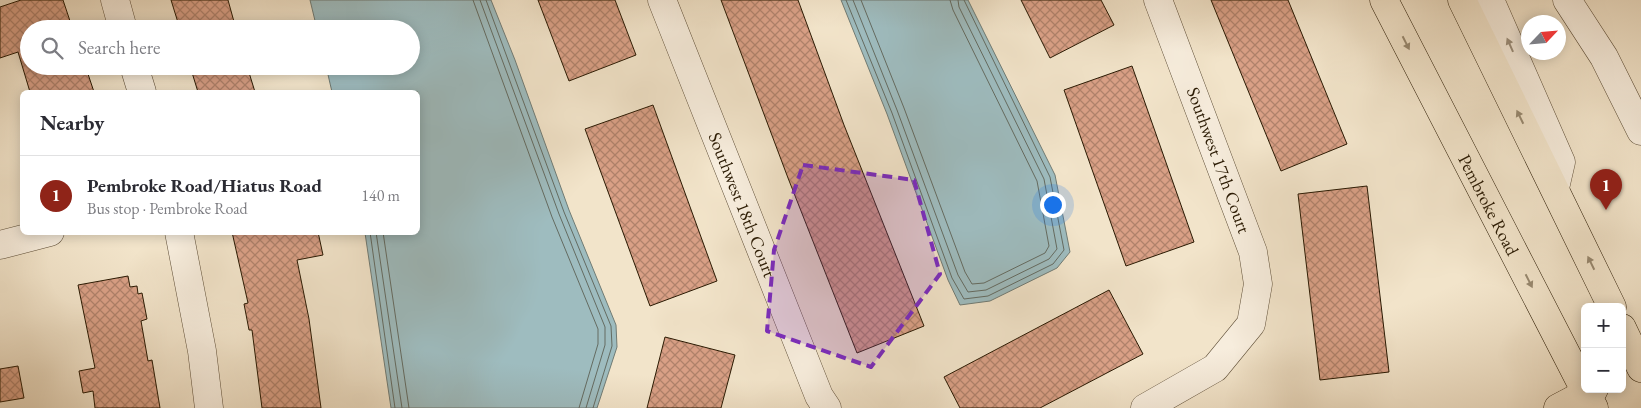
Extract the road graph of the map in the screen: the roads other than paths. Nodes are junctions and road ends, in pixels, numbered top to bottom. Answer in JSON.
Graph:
{"nodes":[{"id":1,"x":115,"y":0,"type":"edge"},
{"id":2,"x":662,"y":0,"type":"edge"},
{"id":3,"x":1158,"y":0,"type":"edge"},
{"id":4,"x":1384,"y":0,"type":"edge"},
{"id":5,"x":1462,"y":0,"type":"edge"},
{"id":6,"x":1490,"y":0,"type":"edge"},
{"id":7,"x":1567,"y":0,"type":"edge"},
{"id":8,"x":121,"y":20,"type":"edge"},
{"id":9,"x":137,"y":75,"type":"edge"},
{"id":10,"x":141,"y":90,"type":"edge"},
{"id":11,"x":1641,"y":131,"type":"edge"},
{"id":12,"x":1554,"y":188,"type":"junction"},
{"id":13,"x":38,"y":235,"type":"edge"},
{"id":14,"x":180,"y":235,"type":"edge"},
{"id":15,"x":0,"y":245,"type":"edge"},
{"id":16,"x":1610,"y":303,"type":"edge"},
{"id":17,"x":1626,"y":336,"type":"edge"},
{"id":18,"x":1641,"y":367,"type":"edge"},
{"id":19,"x":1626,"y":374,"type":"edge"},
{"id":20,"x":1592,"y":397,"type":"edge"},
{"id":21,"x":817,"y":404,"type":"edge"},
{"id":22,"x":209,"y":408,"type":"edge"},
{"id":23,"x":1145,"y":408,"type":"edge"},
{"id":24,"x":1558,"y":408,"type":"edge"}],
"edges":[{"from":1,"to":8,"type":"street"},
{"from":2,"to":21,"type":"street","name":"Southwest 18th Court"},
{"from":3,"to":23,"type":"street","name":"Southwest 17th Court"},
{"from":4,"to":20,"type":"main road","name":"Pembroke Road","one_way":true},
{"from":12,"to":5,"type":"main road","one_way":true},
{"from":12,"to":6,"type":"street","one_way":true},
{"from":7,"to":11,"type":"street"},
{"from":9,"to":10,"type":"street"},
{"from":16,"to":12,"type":"main road","one_way":true},
{"from":13,"to":15,"type":"street"},
{"from":14,"to":22,"type":"street"},
{"from":17,"to":18,"type":"main road"},
{"from":18,"to":19,"type":"main road"},
{"from":20,"to":24,"type":"main road"}]}
